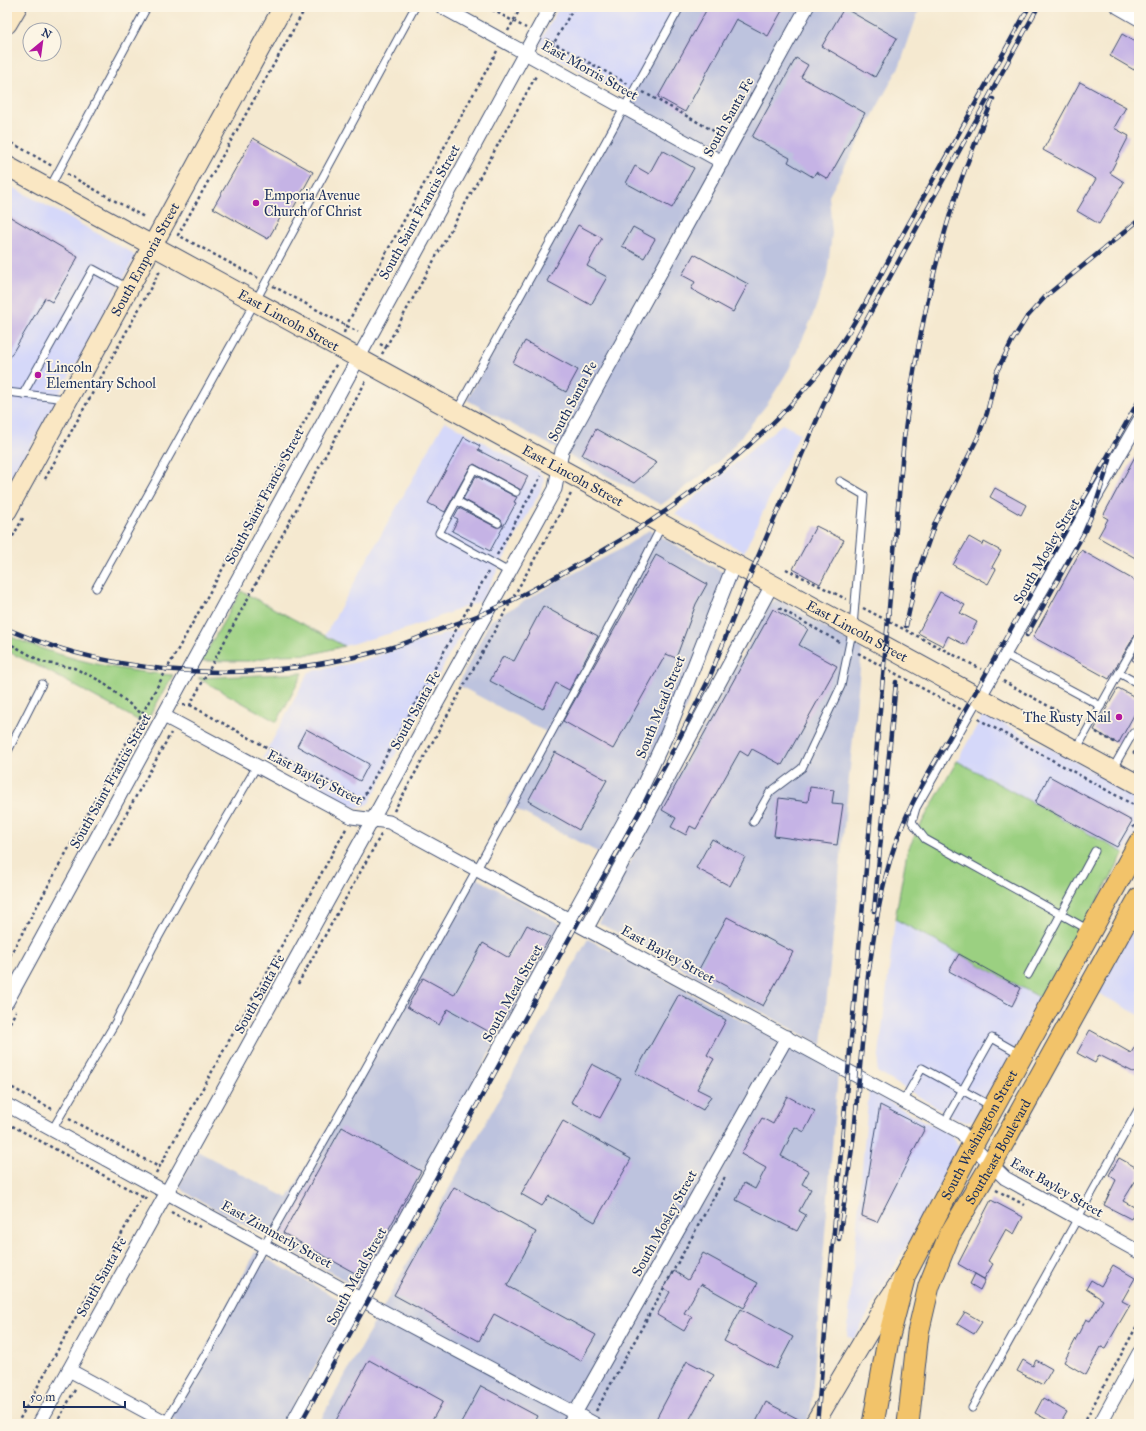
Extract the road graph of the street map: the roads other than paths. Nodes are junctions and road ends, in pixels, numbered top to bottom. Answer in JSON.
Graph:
{"nodes":[{"id":1,"x":17,"y":7,"type":"edge"},
{"id":2,"x":148,"y":7,"type":"edge"},
{"id":3,"x":283,"y":7,"type":"edge"},
{"id":4,"x":415,"y":7,"type":"edge"},
{"id":5,"x":442,"y":7,"type":"edge"},
{"id":6,"x":550,"y":7,"type":"edge"},
{"id":7,"x":680,"y":7,"type":"edge"},
{"id":8,"x":807,"y":7,"type":"edge"},
{"id":9,"x":1118,"y":7,"type":"edge"},
{"id":10,"x":1139,"y":19,"type":"edge"},
{"id":11,"x":7,"y":24,"type":"edge"},
{"id":12,"x":525,"y":53,"type":"junction"},
{"id":13,"x":625,"y":107,"type":"junction"},
{"id":14,"x":722,"y":162,"type":"junction"},
{"id":15,"x":7,"y":166,"type":"edge"},
{"id":16,"x":49,"y":189,"type":"junction"},
{"id":17,"x":152,"y":245,"type":"junction"},
{"id":18,"x":129,"y":288,"type":"junction"},
{"id":19,"x":255,"y":302,"type":"junction"},
{"id":20,"x":357,"y":358,"type":"junction"},
{"id":21,"x":7,"y":392,"type":"edge"},
{"id":22,"x":23,"y":394,"type":"junction"},
{"id":23,"x":68,"y":400,"type":"junction"},
{"id":24,"x":456,"y":412,"type":"junction"},
{"id":25,"x":1139,"y":421,"type":"edge"},
{"id":26,"x":559,"y":467,"type":"junction"},
{"id":27,"x":840,"y":481,"type":"dead end"},
{"id":28,"x":516,"y":492,"type":"dead end"},
{"id":29,"x":457,"y":501,"type":"junction"},
{"id":30,"x":7,"y":511,"type":"edge"},
{"id":31,"x":498,"y":523,"type":"dead end"},
{"id":32,"x":662,"y":525,"type":"junction"},
{"id":33,"x":734,"y":564,"type":"junction"},
{"id":34,"x":509,"y":572,"type":"junction"},
{"id":35,"x":773,"y":583,"type":"junction"},
{"id":36,"x":96,"y":588,"type":"dead end"},
{"id":37,"x":853,"y":627,"type":"junction"},
{"id":38,"x":1139,"y":637,"type":"edge"},
{"id":39,"x":1004,"y":654,"type":"junction"},
{"id":40,"x":1119,"y":673,"type":"junction"},
{"id":41,"x":42,"y":684,"type":"dead end"},
{"id":42,"x":1139,"y":684,"type":"edge"},
{"id":43,"x":980,"y":696,"type":"junction"},
{"id":44,"x":1100,"y":706,"type":"junction"},
{"id":45,"x":169,"y":719,"type":"junction"},
{"id":46,"x":1133,"y":733,"type":"dead end"},
{"id":47,"x":1076,"y":750,"type":"junction"},
{"id":48,"x":7,"y":753,"type":"edge"},
{"id":49,"x":257,"y":766,"type":"junction"},
{"id":50,"x":1112,"y":770,"type":"junction"},
{"id":51,"x":1139,"y":785,"type":"edge"},
{"id":52,"x":753,"y":822,"type":"dead end"},
{"id":53,"x":369,"y":825,"type":"junction"},
{"id":54,"x":1139,"y":843,"type":"edge"},
{"id":55,"x":1096,"y":851,"type":"dead end"},
{"id":56,"x":477,"y":869,"type":"junction"},
{"id":57,"x":1139,"y":898,"type":"edge"},
{"id":58,"x":1061,"y":914,"type":"junction"},
{"id":59,"x":571,"y":920,"type":"junction"},
{"id":60,"x":587,"y":928,"type":"junction"},
{"id":61,"x":1090,"y":931,"type":"junction"},
{"id":62,"x":1028,"y":975,"type":"dead end"},
{"id":63,"x":13,"y":1005,"type":"edge"},
{"id":64,"x":787,"y":1037,"type":"junction"},
{"id":65,"x":1022,"y":1055,"type":"junction"},
{"id":66,"x":962,"y":1090,"type":"junction"},
{"id":67,"x":904,"y":1100,"type":"junction"},
{"id":68,"x":7,"y":1105,"type":"edge"},
{"id":69,"x":993,"y":1107,"type":"junction"},
{"id":70,"x":1139,"y":1108,"type":"edge"},
{"id":71,"x":944,"y":1123,"type":"junction"},
{"id":72,"x":52,"y":1130,"type":"junction"},
{"id":73,"x":972,"y":1146,"type":"junction"},
{"id":74,"x":991,"y":1165,"type":"junction"},
{"id":75,"x":167,"y":1192,"type":"junction"},
{"id":76,"x":1078,"y":1218,"type":"junction"},
{"id":77,"x":264,"y":1246,"type":"junction"},
{"id":78,"x":1139,"y":1252,"type":"edge"},
{"id":79,"x":905,"y":1275,"type":"junction"},
{"id":80,"x":361,"y":1300,"type":"junction"},
{"id":81,"x":1139,"y":1353,"type":"edge"},
{"id":82,"x":69,"y":1370,"type":"junction"},
{"id":83,"x":912,"y":1390,"type":"junction"},
{"id":84,"x":972,"y":1408,"type":"dead end"},
{"id":85,"x":572,"y":1419,"type":"edge"},
{"id":86,"x":167,"y":1423,"type":"edge"},
{"id":87,"x":593,"y":1423,"type":"edge"},
{"id":88,"x":39,"y":1424,"type":"edge"},
{"id":89,"x":292,"y":1424,"type":"edge"},
{"id":90,"x":814,"y":1424,"type":"edge"},
{"id":91,"x":873,"y":1424,"type":"edge"},
{"id":92,"x":893,"y":1424,"type":"edge"},
{"id":93,"x":908,"y":1424,"type":"edge"},
{"id":94,"x":1100,"y":1424,"type":"edge"}],
"edges":[{"from":1,"to":11,"type":"street"},
{"from":2,"to":16,"type":"lane"},
{"from":3,"to":17,"type":"street","name":"South Emporia Street"},
{"from":4,"to":19,"type":"lane"},
{"from":5,"to":12,"type":"street","name":"East Morris Street"},
{"from":6,"to":12,"type":"street","name":"South Saint Francis Street"},
{"from":7,"to":13,"type":"lane"},
{"from":8,"to":14,"type":"street","name":"South Santa Fe"},
{"from":9,"to":10,"type":"street"},
{"from":12,"to":13,"type":"street","name":"East Morris Street"},
{"from":12,"to":20,"type":"street","name":"South Saint Francis Street"},
{"from":13,"to":14,"type":"street","name":"East Morris Street"},
{"from":13,"to":24,"type":"lane"},
{"from":14,"to":26,"type":"street","name":"South Santa Fe"},
{"from":15,"to":16,"type":"street","name":"East Lincoln Street"},
{"from":16,"to":17,"type":"street","name":"East Lincoln Street"},
{"from":17,"to":18,"type":"street","name":"South Emporia Street"},
{"from":17,"to":19,"type":"street","name":"East Lincoln Street"},
{"from":18,"to":22,"type":"lane"},
{"from":18,"to":23,"type":"street","name":"South Emporia Street"},
{"from":19,"to":20,"type":"street","name":"East Lincoln Street"},
{"from":19,"to":36,"type":"lane"},
{"from":20,"to":24,"type":"street","name":"East Lincoln Street"},
{"from":20,"to":45,"type":"street","name":"South Saint Francis Street"},
{"from":21,"to":22,"type":"lane"},
{"from":22,"to":23,"type":"lane"},
{"from":23,"to":30,"type":"street","name":"South Emporia Street"},
{"from":24,"to":26,"type":"street","name":"East Lincoln Street"},
{"from":25,"to":39,"type":"street","name":"South Mosley Street"},
{"from":26,"to":32,"type":"street","name":"East Lincoln Street"},
{"from":26,"to":34,"type":"street","name":"South Santa Fe"},
{"from":27,"to":37,"type":"lane"},
{"from":28,"to":29,"type":"lane"},
{"from":29,"to":31,"type":"lane"},
{"from":29,"to":34,"type":"lane"},
{"from":32,"to":33,"type":"street","name":"East Lincoln Street"},
{"from":32,"to":56,"type":"lane"},
{"from":33,"to":35,"type":"street","name":"East Lincoln Street"},
{"from":33,"to":59,"type":"street","name":"South Mead Street"},
{"from":34,"to":53,"type":"street","name":"South Santa Fe"},
{"from":35,"to":37,"type":"street","name":"East Lincoln Street"},
{"from":35,"to":60,"type":"street"},
{"from":37,"to":43,"type":"street","name":"East Lincoln Street"},
{"from":37,"to":52,"type":"lane"},
{"from":38,"to":40,"type":"lane"},
{"from":39,"to":43,"type":"street","name":"South Mosley Street"},
{"from":39,"to":44,"type":"lane"},
{"from":40,"to":42,"type":"lane"},
{"from":40,"to":44,"type":"lane"},
{"from":41,"to":48,"type":"lane"},
{"from":43,"to":47,"type":"street","name":"East Lincoln Street"},
{"from":43,"to":58,"type":"lane"},
{"from":44,"to":47,"type":"lane"},
{"from":45,"to":49,"type":"street","name":"East Bayley Street"},
{"from":45,"to":63,"type":"street","name":"South Saint Francis Street"},
{"from":46,"to":50,"type":"lane"},
{"from":47,"to":50,"type":"street","name":"East Lincoln Street"},
{"from":49,"to":53,"type":"street","name":"East Bayley Street"},
{"from":49,"to":72,"type":"lane"},
{"from":50,"to":51,"type":"street","name":"East Lincoln Street"},
{"from":53,"to":56,"type":"street","name":"East Bayley Street"},
{"from":53,"to":75,"type":"street","name":"South Santa Fe"},
{"from":54,"to":61,"type":"main road","name":"South Washington Street"},
{"from":55,"to":58,"type":"lane"},
{"from":56,"to":59,"type":"street","name":"East Bayley Street"},
{"from":56,"to":77,"type":"lane"},
{"from":57,"to":74,"type":"main road","name":"Southeast Boulevard"},
{"from":58,"to":61,"type":"lane"},
{"from":58,"to":62,"type":"lane"},
{"from":59,"to":60,"type":"street","name":"East Bayley Street"},
{"from":59,"to":80,"type":"street","name":"South Mead Street"},
{"from":60,"to":64,"type":"street","name":"East Bayley Street"},
{"from":61,"to":65,"type":"main road","name":"South Washington Street"},
{"from":64,"to":67,"type":"street","name":"East Bayley Street"},
{"from":64,"to":85,"type":"street","name":"South Mosley Street"},
{"from":65,"to":66,"type":"lane"},
{"from":65,"to":69,"type":"main road","name":"South Washington Street"},
{"from":66,"to":67,"type":"lane"},
{"from":66,"to":69,"type":"lane"},
{"from":66,"to":71,"type":"lane"},
{"from":67,"to":71,"type":"street","name":"East Bayley Street"},
{"from":68,"to":72,"type":"street","name":"East Zimmerly Street"},
{"from":69,"to":73,"type":"main road","name":"South Washington Street"},
{"from":70,"to":76,"type":"lane"},
{"from":71,"to":73,"type":"street","name":"East Bayley Street"},
{"from":72,"to":75,"type":"street","name":"East Zimmerly Street"},
{"from":73,"to":74,"type":"street","name":"East Bayley Street"},
{"from":73,"to":79,"type":"main road","name":"South Washington Street"},
{"from":74,"to":76,"type":"street","name":"East Bayley Street"},
{"from":74,"to":83,"type":"main road","name":"Southeast Boulevard"},
{"from":75,"to":77,"type":"street","name":"East Zimmerly Street"},
{"from":75,"to":82,"type":"street","name":"South Santa Fe"},
{"from":76,"to":78,"type":"street","name":"East Bayley Street"},
{"from":76,"to":84,"type":"lane"},
{"from":77,"to":80,"type":"street","name":"East Zimmerly Street"},
{"from":77,"to":86,"type":"lane"},
{"from":79,"to":90,"type":"street","name":"South Washington Street"},
{"from":79,"to":91,"type":"main road"},
{"from":80,"to":85,"type":"street","name":"East Zimmerly Street"},
{"from":80,"to":89,"type":"street","name":"South Mead Street"},
{"from":81,"to":94,"type":"street"},
{"from":82,"to":86,"type":"street"},
{"from":82,"to":88,"type":"street","name":"South Santa Fe"},
{"from":83,"to":92,"type":"main road"},
{"from":83,"to":93,"type":"main road","name":"Southeast Boulevard"},
{"from":85,"to":87,"type":"street","name":"East Zimmerly Street"}]}
